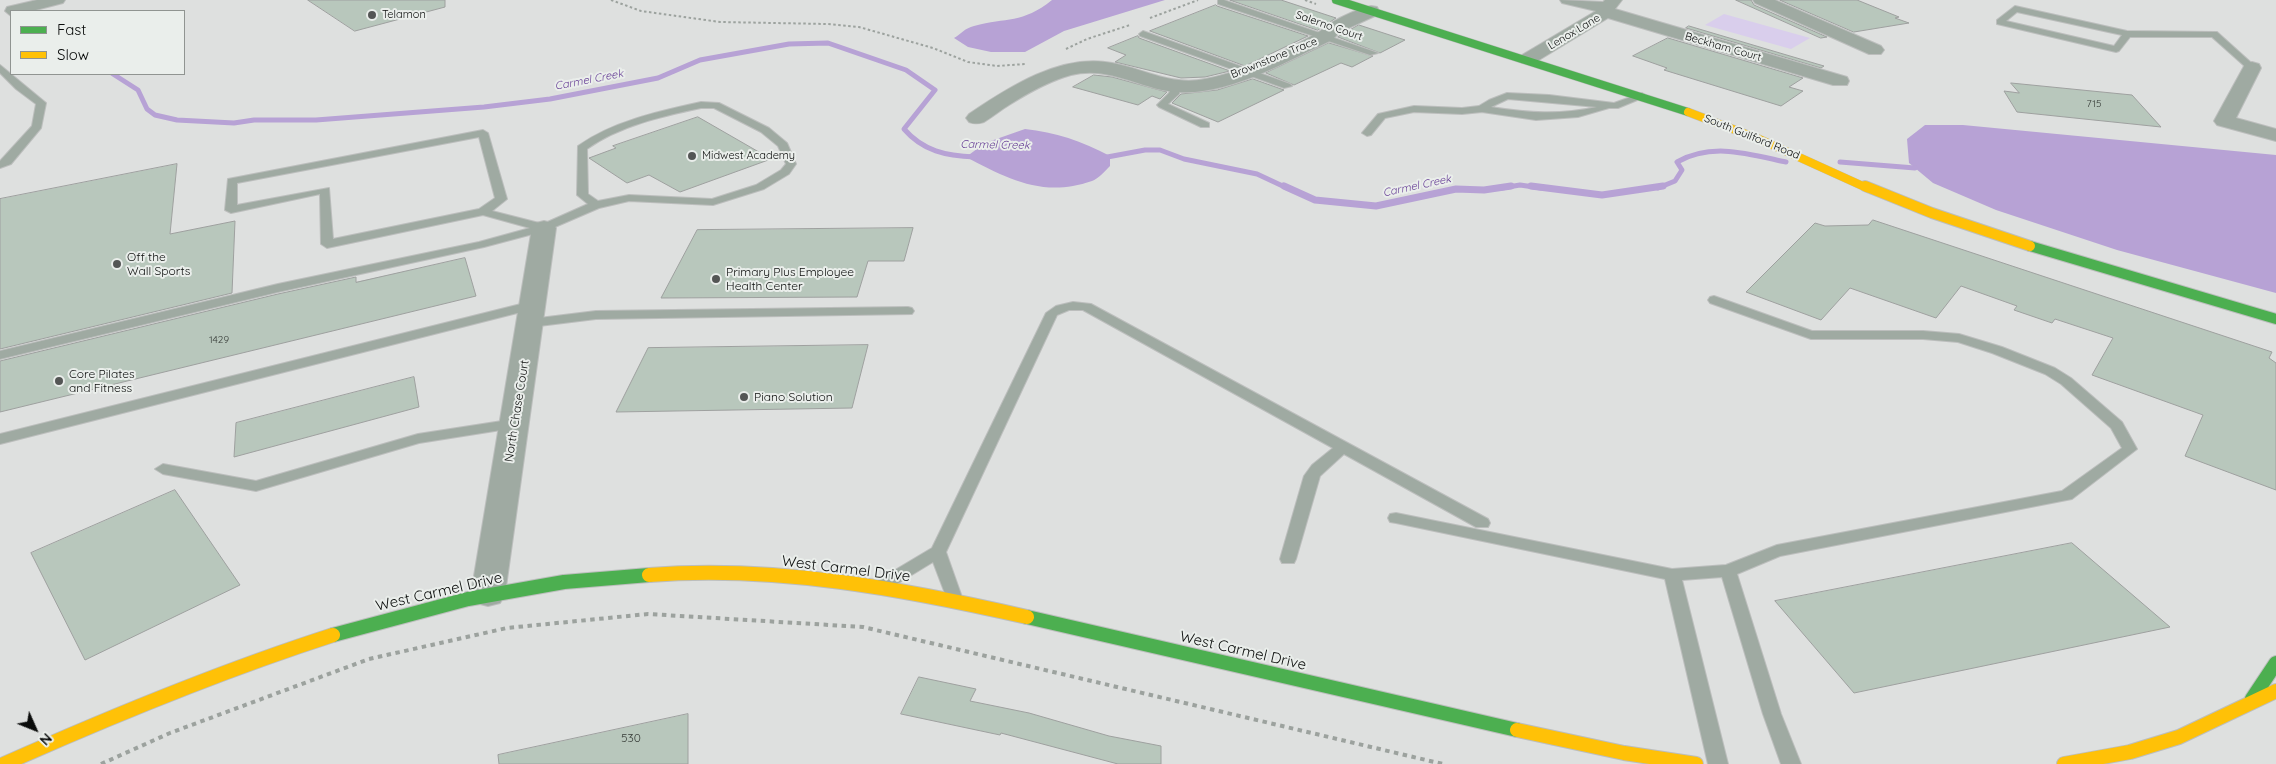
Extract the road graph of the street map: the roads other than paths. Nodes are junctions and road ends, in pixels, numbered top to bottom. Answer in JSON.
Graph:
{"nodes":[{"id":1,"x":57,"y":0,"type":"edge"},
{"id":2,"x":1336,"y":0,"type":"edge"},
{"id":3,"x":1568,"y":0,"type":"edge"},
{"id":4,"x":1762,"y":0,"type":"edge"},
{"id":5,"x":1221,"y":2,"type":"dead end"},
{"id":6,"x":1609,"y":7,"type":"edge"},
{"id":7,"x":20,"y":10,"type":"edge"},
{"id":8,"x":1371,"y":11,"type":"junction"},
{"id":9,"x":1142,"y":34,"type":"dead end"},
{"id":10,"x":2127,"y":34,"type":"junction"},
{"id":11,"x":1326,"y":36,"type":"junction"},
{"id":12,"x":1875,"y":50,"type":"dead end"},
{"id":13,"x":1373,"y":52,"type":"dead end"},
{"id":14,"x":1528,"y":59,"type":"junction"},
{"id":15,"x":0,"y":68,"type":"edge"},
{"id":16,"x":2252,"y":68,"type":"joint"},
{"id":17,"x":1245,"y":72,"type":"junction"},
{"id":18,"x":1840,"y":81,"type":"dead end"},
{"id":19,"x":1176,"y":86,"type":"junction"},
{"id":20,"x":1286,"y":86,"type":"dead end"},
{"id":21,"x":1642,"y":96,"type":"junction"},
{"id":22,"x":1614,"y":106,"type":"junction"},
{"id":23,"x":1482,"y":109,"type":"junction"},
{"id":24,"x":976,"y":118,"type":"dead end"},
{"id":25,"x":1205,"y":124,"type":"dead end"},
{"id":26,"x":1367,"y":133,"type":"dead end"},
{"id":27,"x":2276,"y":136,"type":"edge"},
{"id":28,"x":0,"y":164,"type":"edge"},
{"id":29,"x":596,"y":205,"type":"junction"},
{"id":30,"x":483,"y":212,"type":"junction"},
{"id":31,"x":544,"y":228,"type":"junction"},
{"id":32,"x":2164,"y":287,"type":"junction"},
{"id":33,"x":1714,"y":300,"type":"dead end"},
{"id":34,"x":2213,"y":302,"type":"junction"},
{"id":35,"x":2276,"y":308,"type":"edge"},
{"id":36,"x":908,"y":311,"type":"dead end"},
{"id":37,"x":532,"y":314,"type":"junction"},
{"id":38,"x":2276,"y":319,"type":"edge"},
{"id":39,"x":2276,"y":328,"type":"edge"},
{"id":40,"x":0,"y":355,"type":"edge"},
{"id":41,"x":515,"y":424,"type":"junction"},
{"id":42,"x":0,"y":439,"type":"edge"},
{"id":43,"x":1343,"y":447,"type":"junction"},
{"id":44,"x":163,"y":469,"type":"dead end"},
{"id":45,"x":1396,"y":518,"type":"dead end"},
{"id":46,"x":1482,"y":523,"type":"dead end"},
{"id":47,"x":938,"y":552,"type":"junction"},
{"id":48,"x":1288,"y":559,"type":"dead end"},
{"id":49,"x":1728,"y":571,"type":"junction"},
{"id":50,"x":1672,"y":575,"type":"junction"},
{"id":51,"x":881,"y":586,"type":"junction"},
{"id":52,"x":488,"y":594,"type":"junction"},
{"id":53,"x":955,"y":600,"type":"junction"},
{"id":54,"x":2276,"y":663,"type":"edge"},
{"id":55,"x":2276,"y":691,"type":"edge"},
{"id":56,"x":2252,"y":698,"type":"junction"},
{"id":57,"x":4,"y":764,"type":"edge"},
{"id":58,"x":1696,"y":764,"type":"edge"},
{"id":59,"x":1718,"y":764,"type":"edge"},
{"id":60,"x":1791,"y":764,"type":"edge"},
{"id":61,"x":2064,"y":764,"type":"edge"}],
"edges":[{"from":1,"to":7,"type":"street"},
{"from":2,"to":8,"type":"street","name":"South Guilford Road"},
{"from":3,"to":6,"type":"street","name":"Beckham Court"},
{"from":4,"to":12,"type":"street"},
{"from":5,"to":11,"type":"lane","name":"Salerno Court"},
{"from":6,"to":14,"type":"street","name":"Lenox Lane"},
{"from":6,"to":18,"type":"street","name":"Beckham Court"},
{"from":8,"to":11,"type":"street","name":"Brownstone Trace"},
{"from":8,"to":14,"type":"street","name":"South Guilford Road"},
{"from":9,"to":17,"type":"lane"},
{"from":10,"to":10,"type":"lane"},
{"from":10,"to":16,"type":"lane"},
{"from":11,"to":13,"type":"lane","name":"Salerno Court"},
{"from":11,"to":17,"type":"street","name":"Brownstone Trace"},
{"from":14,"to":21,"type":"street","name":"South Guilford Road"},
{"from":15,"to":28,"type":"lane"},
{"from":16,"to":27,"type":"street"},
{"from":17,"to":19,"type":"street","name":"Brownstone Trace"},
{"from":17,"to":20,"type":"lane"},
{"from":19,"to":24,"type":"street","name":"Brownstone Trace"},
{"from":19,"to":25,"type":"lane"},
{"from":21,"to":22,"type":"lane"},
{"from":21,"to":32,"type":"street","name":"South Guilford Road"},
{"from":22,"to":23,"type":"lane"},
{"from":22,"to":23,"type":"lane"},
{"from":23,"to":26,"type":"lane"},
{"from":29,"to":29,"type":"lane"},
{"from":29,"to":31,"type":"lane"},
{"from":30,"to":30,"type":"lane"},
{"from":30,"to":31,"type":"lane"},
{"from":31,"to":37,"type":"street","name":"North Chase Court"},
{"from":31,"to":40,"type":"lane"},
{"from":32,"to":34,"type":"street","name":"South Guilford Road"},
{"from":32,"to":35,"type":"street","name":"South Guilford Road"},
{"from":33,"to":49,"type":"lane"},
{"from":34,"to":38,"type":"street","name":"South Guilford Road"},
{"from":34,"to":39,"type":"street"},
{"from":36,"to":37,"type":"lane"},
{"from":37,"to":41,"type":"street","name":"North Chase Court"},
{"from":37,"to":42,"type":"lane"},
{"from":41,"to":44,"type":"lane"},
{"from":41,"to":52,"type":"street","name":"North Chase Court"},
{"from":43,"to":46,"type":"lane"},
{"from":43,"to":47,"type":"lane"},
{"from":43,"to":48,"type":"lane"},
{"from":45,"to":50,"type":"lane"},
{"from":47,"to":51,"type":"lane"},
{"from":47,"to":53,"type":"lane"},
{"from":49,"to":50,"type":"lane"},
{"from":49,"to":60,"type":"lane"},
{"from":50,"to":59,"type":"lane"},
{"from":51,"to":52,"type":"street","name":"West Carmel Drive"},
{"from":51,"to":53,"type":"street","name":"West Carmel Drive"},
{"from":52,"to":57,"type":"street","name":"West Carmel Drive"},
{"from":53,"to":58,"type":"street","name":"West Carmel Drive"},
{"from":54,"to":56,"type":"street"},
{"from":55,"to":56,"type":"street"},
{"from":56,"to":61,"type":"street"}]}
